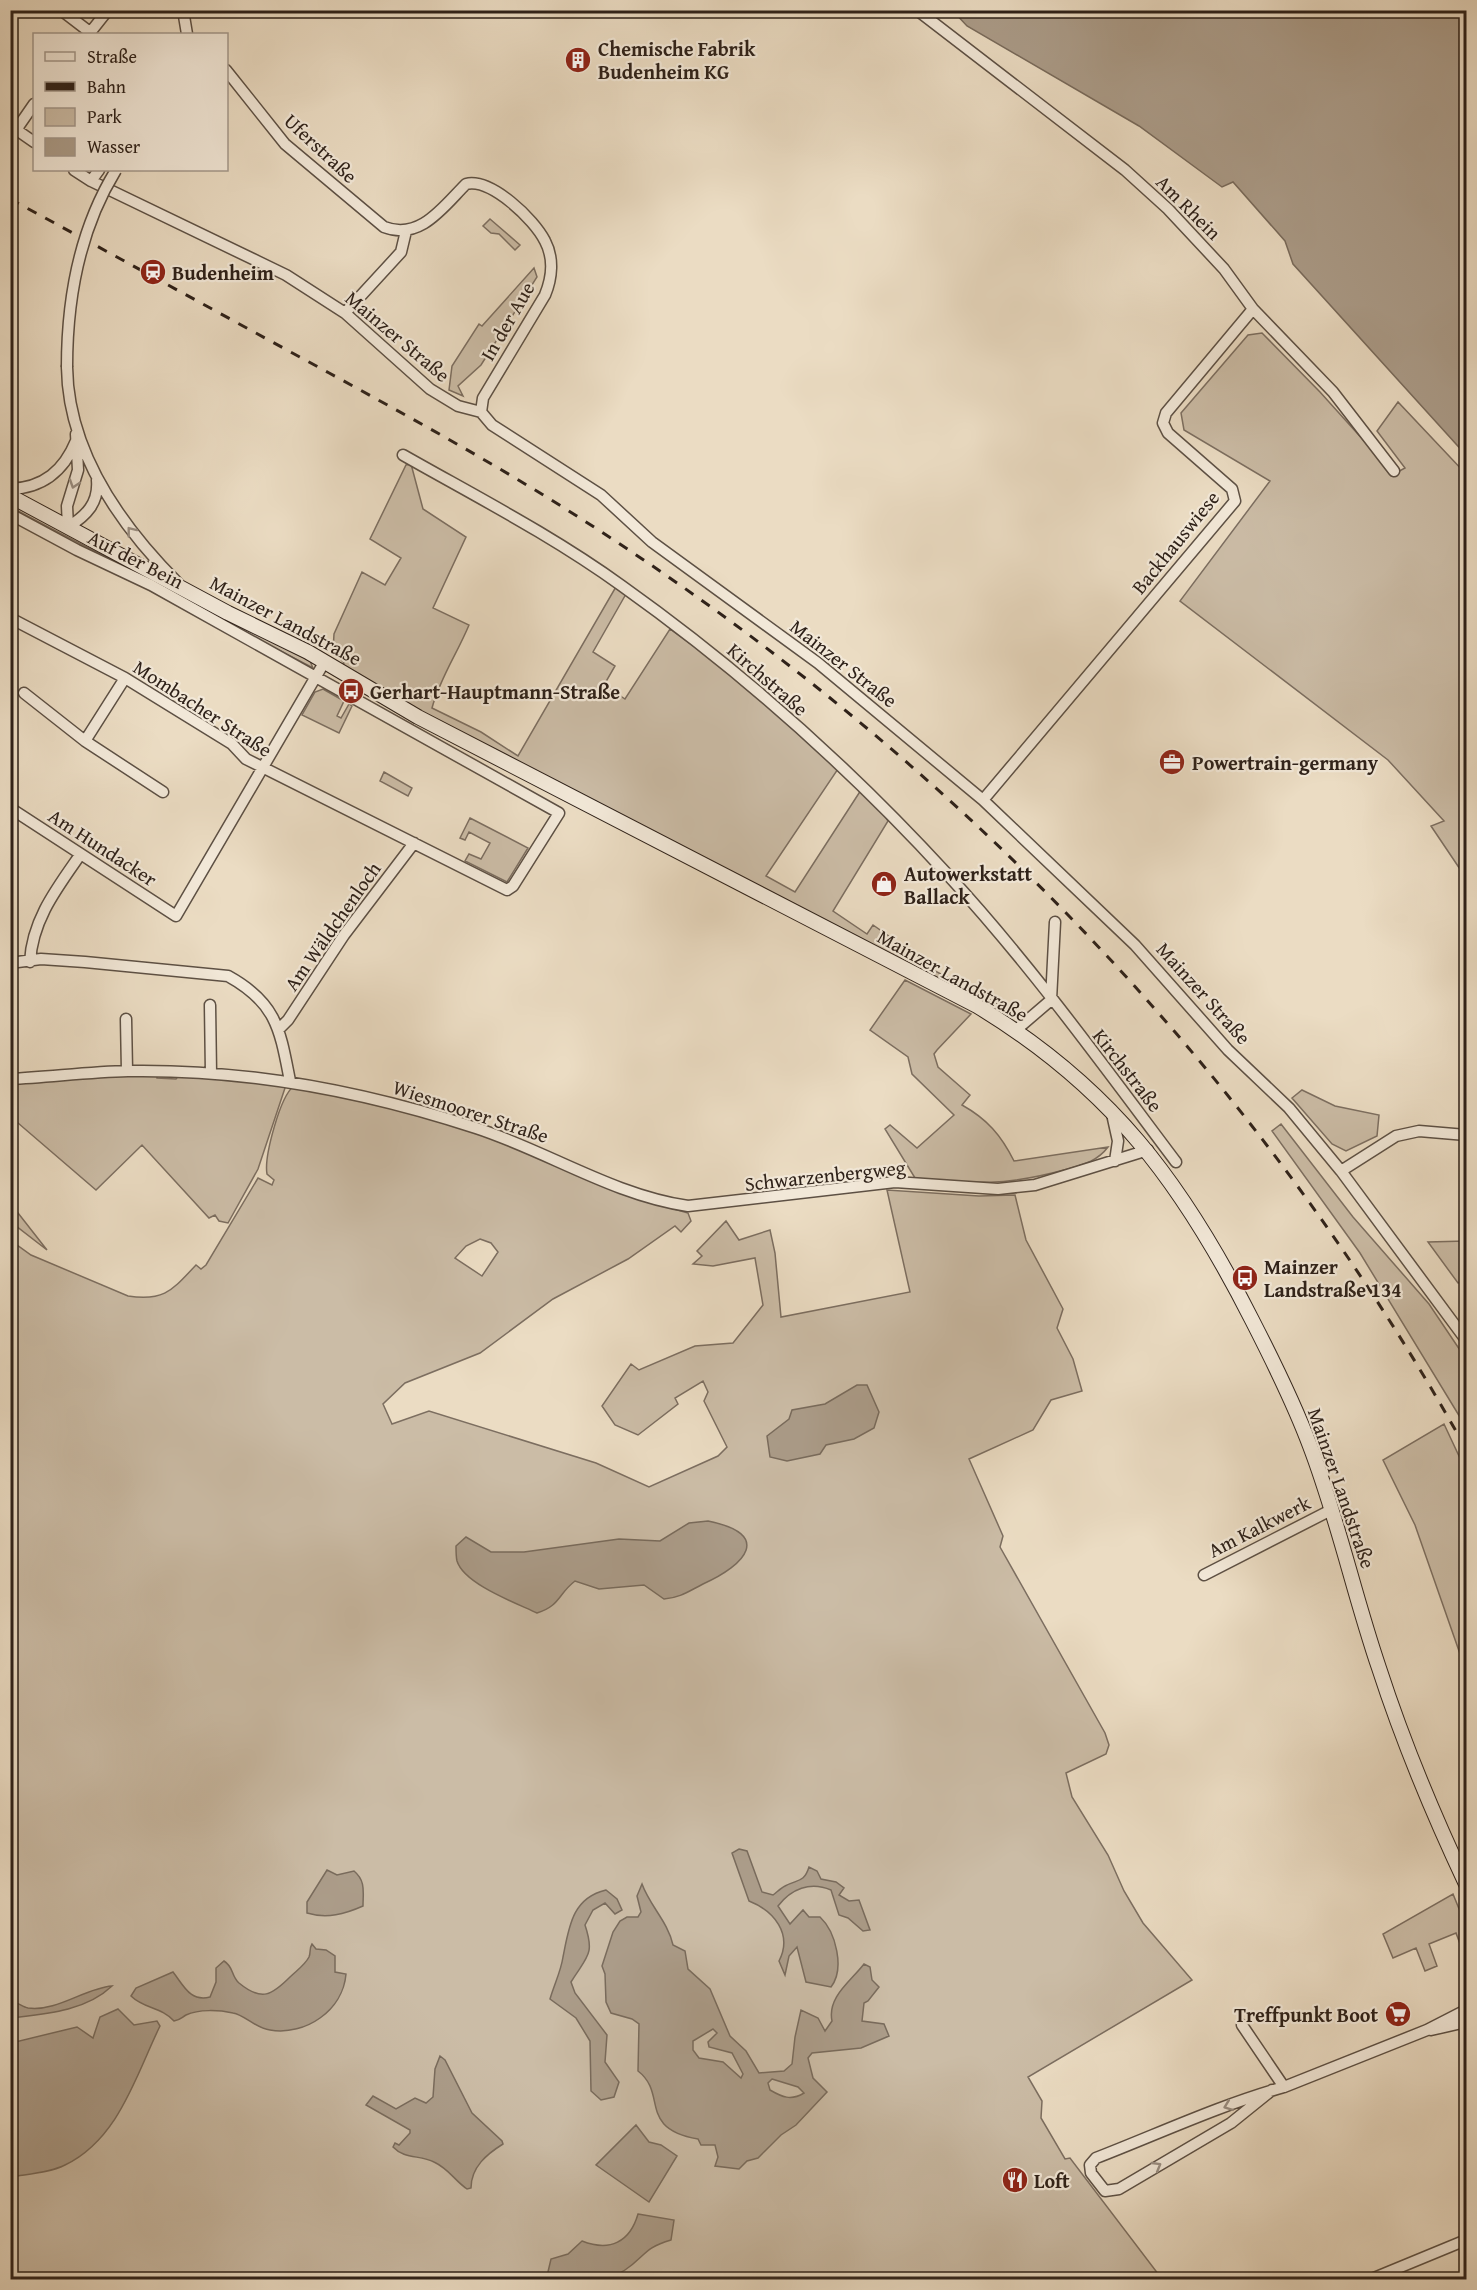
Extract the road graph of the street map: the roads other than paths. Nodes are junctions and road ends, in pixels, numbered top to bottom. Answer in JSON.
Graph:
{"nodes":[{"id":1,"x":61,"y":10,"type":"edge"},
{"id":2,"x":108,"y":10,"type":"edge"},
{"id":3,"x":183,"y":10,"type":"edge"},
{"id":4,"x":917,"y":10,"type":"edge"},
{"id":5,"x":89,"y":33,"type":"edge"},
{"id":6,"x":91,"y":33,"type":"edge"},
{"id":7,"x":187,"y":33,"type":"edge"},
{"id":8,"x":228,"y":72,"type":"edge"},
{"id":9,"x":33,"y":105,"type":"edge"},
{"id":10,"x":13,"y":128,"type":"edge"},
{"id":11,"x":33,"y":141,"type":"edge"},
{"id":12,"x":76,"y":171,"type":"edge"},
{"id":13,"x":98,"y":171,"type":"edge"},
{"id":14,"x":115,"y":171,"type":"edge"},
{"id":15,"x":91,"y":181,"type":"junction"},
{"id":16,"x":406,"y":231,"type":"junction"},
{"id":17,"x":1252,"y":309,"type":"junction"},
{"id":18,"x":345,"y":313,"type":"junction"},
{"id":19,"x":481,"y":412,"type":"junction"},
{"id":20,"x":76,"y":428,"type":"junction"},
{"id":21,"x":76,"y":440,"type":"junction"},
{"id":22,"x":403,"y":455,"type":"dead end"},
{"id":23,"x":1394,"y":471,"type":"dead end"},
{"id":24,"x":97,"y":477,"type":"junction"},
{"id":25,"x":10,"y":489,"type":"edge"},
{"id":26,"x":10,"y":496,"type":"edge"},
{"id":27,"x":10,"y":513,"type":"edge"},
{"id":28,"x":68,"y":527,"type":"junction"},
{"id":29,"x":185,"y":590,"type":"junction"},
{"id":30,"x":10,"y":618,"type":"edge"},
{"id":31,"x":325,"y":661,"type":"junction"},
{"id":32,"x":125,"y":678,"type":"junction"},
{"id":33,"x":315,"y":678,"type":"junction"},
{"id":34,"x":24,"y":693,"type":"dead end"},
{"id":35,"x":85,"y":741,"type":"junction"},
{"id":36,"x":264,"y":769,"type":"junction"},
{"id":37,"x":163,"y":792,"type":"dead end"},
{"id":38,"x":983,"y":800,"type":"junction"},
{"id":39,"x":10,"y":808,"type":"edge"},
{"id":40,"x":414,"y":843,"type":"junction"},
{"id":41,"x":80,"y":855,"type":"junction"},
{"id":42,"x":507,"y":890,"type":"joint"},
{"id":43,"x":1055,"y":922,"type":"dead end"},
{"id":44,"x":30,"y":962,"type":"junction"},
{"id":45,"x":10,"y":963,"type":"edge"},
{"id":46,"x":1051,"y":1000,"type":"junction"},
{"id":47,"x":210,"y":1005,"type":"dead end"},
{"id":48,"x":126,"y":1019,"type":"dead end"},
{"id":49,"x":279,"y":1029,"type":"junction"},
{"id":50,"x":1016,"y":1030,"type":"junction"},
{"id":51,"x":126,"y":1071,"type":"junction"},
{"id":52,"x":211,"y":1073,"type":"junction"},
{"id":53,"x":10,"y":1079,"type":"edge"},
{"id":54,"x":290,"y":1081,"type":"junction"},
{"id":55,"x":1110,"y":1109,"type":"junction"},
{"id":56,"x":1467,"y":1135,"type":"edge"},
{"id":57,"x":1148,"y":1150,"type":"junction"},
{"id":58,"x":1115,"y":1161,"type":"junction"},
{"id":59,"x":1176,"y":1162,"type":"dead end"},
{"id":60,"x":1341,"y":1171,"type":"junction"},
{"id":61,"x":714,"y":1205,"type":"joint"},
{"id":62,"x":1467,"y":1340,"type":"edge"},
{"id":63,"x":1331,"y":1510,"type":"junction"},
{"id":64,"x":1204,"y":1575,"type":"dead end"},
{"id":65,"x":1467,"y":1884,"type":"edge"},
{"id":66,"x":1467,"y":2010,"type":"edge"},
{"id":67,"x":1467,"y":2022,"type":"edge"},
{"id":68,"x":1242,"y":2025,"type":"dead end"},
{"id":69,"x":1427,"y":2030,"type":"junction"},
{"id":70,"x":1284,"y":2087,"type":"junction"},
{"id":71,"x":1272,"y":2090,"type":"junction"},
{"id":72,"x":1467,"y":2240,"type":"edge"},
{"id":73,"x":1369,"y":2280,"type":"edge"}],
"edges":[{"from":1,"to":5,"type":"street"},
{"from":2,"to":6,"type":"street"},
{"from":3,"to":7,"type":"street"},
{"from":4,"to":17,"type":"street","name":"Am Rhein"},
{"from":8,"to":16,"type":"street","name":"Uferstraße"},
{"from":9,"to":10,"type":"street"},
{"from":10,"to":11,"type":"street"},
{"from":12,"to":15,"type":"street","name":"Mainzer Straße"},
{"from":13,"to":15,"type":"street"},
{"from":14,"to":20,"type":"street","bridge":true},
{"from":15,"to":18,"type":"street","name":"Mainzer Straße"},
{"from":16,"to":18,"type":"street"},
{"from":16,"to":19,"type":"street","name":"In der Aue"},
{"from":17,"to":23,"type":"street","name":"Am Rhein"},
{"from":17,"to":38,"type":"street","name":"Backhauswiese"},
{"from":18,"to":19,"type":"street","name":"Mainzer Straße"},
{"from":19,"to":38,"type":"street","name":"Mainzer Straße"},
{"from":20,"to":21,"type":"street"},
{"from":20,"to":24,"type":"street"},
{"from":21,"to":25,"type":"street"},
{"from":21,"to":28,"type":"street","one_way":true},
{"from":22,"to":46,"type":"street","name":"Kirchstraße"},
{"from":24,"to":28,"type":"street"},
{"from":29,"to":24,"type":"street","one_way":true},
{"from":26,"to":28,"type":"main road","name":"Mainzer Landstraße"},
{"from":27,"to":33,"type":"street","name":"Auf der Bein"},
{"from":28,"to":29,"type":"main road","name":"Mainzer Landstraße"},
{"from":29,"to":31,"type":"main road","name":"Mainzer Landstraße"},
{"from":30,"to":32,"type":"street","name":"Mombacher Straße"},
{"from":31,"to":33,"type":"street"},
{"from":31,"to":50,"type":"main road","name":"Mainzer Landstraße"},
{"from":32,"to":35,"type":"street"},
{"from":32,"to":36,"type":"street","name":"Mombacher Straße"},
{"from":33,"to":36,"type":"street"},
{"from":33,"to":42,"type":"street","name":"Auf der Bein"},
{"from":34,"to":35,"type":"street"},
{"from":35,"to":37,"type":"street"},
{"from":36,"to":40,"type":"street","name":"Mombacher Straße"},
{"from":36,"to":41,"type":"street","name":"Am Hundacker"},
{"from":38,"to":60,"type":"street","name":"Mainzer Straße"},
{"from":39,"to":41,"type":"street","name":"Am Hundacker"},
{"from":40,"to":42,"type":"street","name":"Mombacher Straße"},
{"from":40,"to":49,"type":"street","name":"Am Wäldchenloch"},
{"from":41,"to":44,"type":"street"},
{"from":43,"to":46,"type":"street"},
{"from":44,"to":45,"type":"street"},
{"from":44,"to":49,"type":"street"},
{"from":46,"to":50,"type":"street"},
{"from":46,"to":59,"type":"street","name":"Kirchstraße"},
{"from":47,"to":52,"type":"street"},
{"from":48,"to":51,"type":"street"},
{"from":49,"to":54,"type":"street"},
{"from":50,"to":55,"type":"main road","name":"Mainzer Landstraße"},
{"from":51,"to":52,"type":"street","name":"Wiesmoorer Straße"},
{"from":51,"to":53,"type":"street","name":"Wiesmoorer Straße"},
{"from":52,"to":54,"type":"street","name":"Wiesmoorer Straße"},
{"from":54,"to":61,"type":"street","name":"Wiesmoorer Straße"},
{"from":55,"to":57,"type":"main road","name":"Mainzer Landstraße"},
{"from":55,"to":58,"type":"street"},
{"from":56,"to":60,"type":"street"},
{"from":57,"to":58,"type":"street","name":"Schwarzenbergweg"},
{"from":57,"to":63,"type":"main road","name":"Mainzer Landstraße"},
{"from":58,"to":61,"type":"street","name":"Schwarzenbergweg"},
{"from":60,"to":62,"type":"street","name":"Mainzer Straße"},
{"from":63,"to":64,"type":"street","name":"Am Kalkwerk"},
{"from":63,"to":65,"type":"main road","name":"Mainzer Landstraße"},
{"from":66,"to":69,"type":"street"},
{"from":67,"to":69,"type":"street"},
{"from":68,"to":70,"type":"street"},
{"from":69,"to":70,"type":"street"},
{"from":70,"to":71,"type":"street"},
{"from":71,"to":71,"type":"street","one_way":true},
{"from":72,"to":73,"type":"street"}]}
